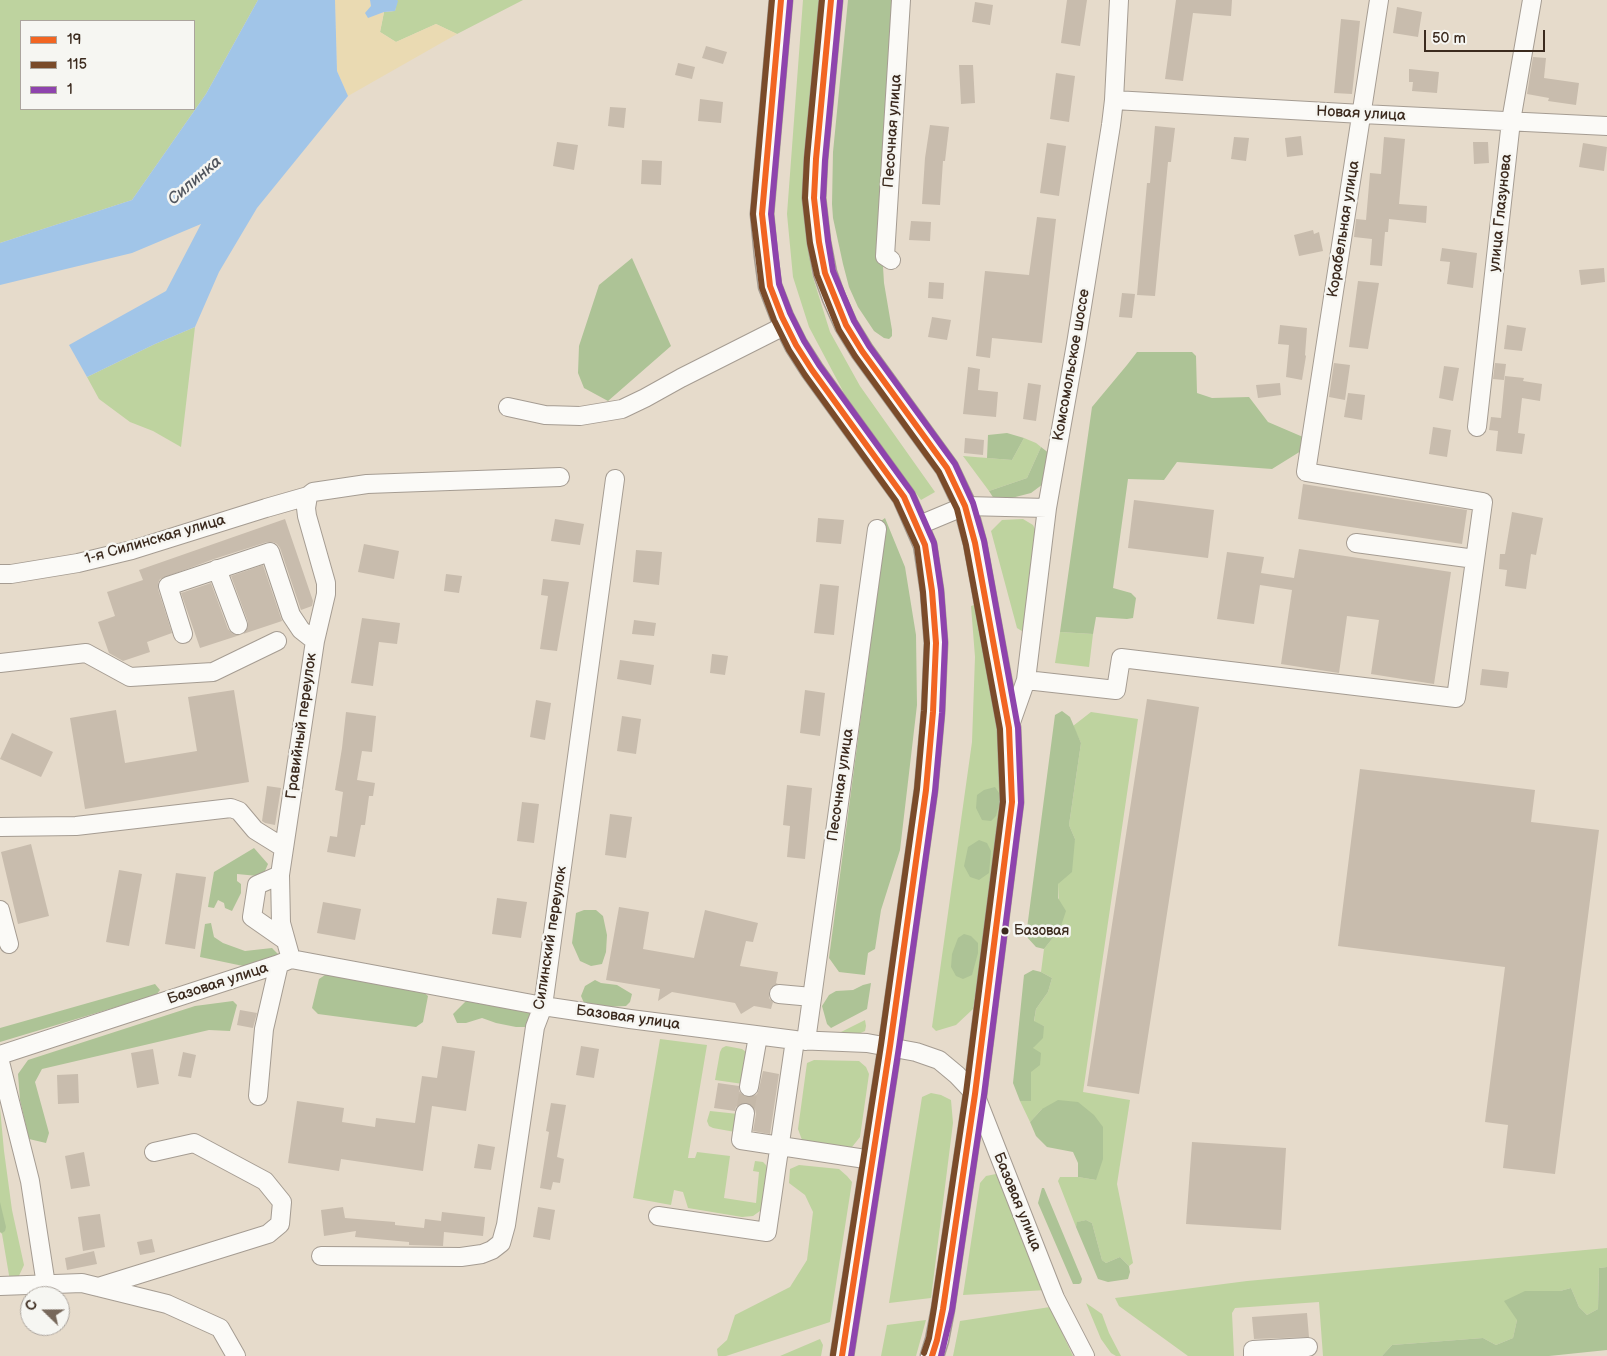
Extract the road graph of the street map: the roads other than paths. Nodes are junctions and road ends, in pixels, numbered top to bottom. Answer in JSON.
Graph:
{"nodes":[{"id":1,"x":781,"y":0,"type":"edge"},
{"id":2,"x":831,"y":0,"type":"edge"},
{"id":3,"x":901,"y":0,"type":"edge"},
{"id":4,"x":1379,"y":0,"type":"edge"},
{"id":5,"x":1532,"y":0,"type":"edge"},
{"id":6,"x":1119,"y":1,"type":"edge"},
{"id":7,"x":1114,"y":100,"type":"junction"},
{"id":8,"x":1362,"y":114,"type":"junction"},
{"id":9,"x":1511,"y":121,"type":"junction"},
{"id":10,"x":1607,"y":126,"type":"edge"},
{"id":11,"x":891,"y":260,"type":"dead end"},
{"id":12,"x":786,"y":324,"type":"junction"},
{"id":13,"x":508,"y":407,"type":"dead end"},
{"id":14,"x":1477,"y":427,"type":"dead end"},
{"id":15,"x":560,"y":477,"type":"dead end"},
{"id":16,"x":615,"y":479,"type":"dead end"},
{"id":17,"x":308,"y":496,"type":"junction"},
{"id":18,"x":965,"y":506,"type":"junction"},
{"id":19,"x":1047,"y":508,"type":"junction"},
{"id":20,"x":917,"y":526,"type":"junction"},
{"id":21,"x":877,"y":529,"type":"dead end"},
{"id":22,"x":1356,"y":543,"type":"dead end"},
{"id":23,"x":1476,"y":559,"type":"junction"},
{"id":24,"x":217,"y":569,"type":"junction"},
{"id":25,"x":0,"y":574,"type":"edge"},
{"id":26,"x":238,"y":625,"type":"dead end"},
{"id":27,"x":183,"y":634,"type":"dead end"},
{"id":28,"x":315,"y":641,"type":"junction"},
{"id":29,"x":277,"y":642,"type":"dead end"},
{"id":30,"x":0,"y":663,"type":"edge"},
{"id":31,"x":1026,"y":680,"type":"junction"},
{"id":32,"x":1009,"y":728,"type":"junction"},
{"id":33,"x":0,"y":827,"type":"edge"},
{"id":34,"x":284,"y":848,"type":"junction"},
{"id":35,"x":280,"y":875,"type":"junction"},
{"id":36,"x":0,"y":910,"type":"edge"},
{"id":37,"x":286,"y":940,"type":"junction"},
{"id":38,"x":9,"y":944,"type":"dead end"},
{"id":39,"x":285,"y":961,"type":"junction"},
{"id":40,"x":778,"y":994,"type":"dead end"},
{"id":41,"x":812,"y":997,"type":"junction"},
{"id":42,"x":543,"y":1006,"type":"junction"},
{"id":43,"x":758,"y":1036,"type":"junction"},
{"id":44,"x":800,"y":1041,"type":"junction"},
{"id":45,"x":890,"y":1046,"type":"junction"},
{"id":46,"x":0,"y":1055,"type":"edge"},
{"id":47,"x":0,"y":1062,"type":"edge"},
{"id":48,"x":749,"y":1087,"type":"tunnel mouth"},
{"id":49,"x":974,"y":1094,"type":"junction"},
{"id":50,"x":258,"y":1096,"type":"dead end"},
{"id":51,"x":745,"y":1113,"type":"tunnel mouth"},
{"id":52,"x":780,"y":1147,"type":"junction"},
{"id":53,"x":154,"y":1152,"type":"dead end"},
{"id":54,"x":872,"y":1160,"type":"junction"},
{"id":55,"x":658,"y":1216,"type":"dead end"},
{"id":56,"x":321,"y":1256,"type":"dead end"},
{"id":57,"x":46,"y":1285,"type":"junction"},
{"id":58,"x":0,"y":1286,"type":"edge"},
{"id":59,"x":98,"y":1287,"type":"junction"},
{"id":60,"x":1308,"y":1346,"type":"dead end"},
{"id":61,"x":236,"y":1356,"type":"edge"},
{"id":62,"x":842,"y":1356,"type":"edge"},
{"id":63,"x":932,"y":1356,"type":"edge"},
{"id":64,"x":1085,"y":1356,"type":"edge"},
{"id":65,"x":1253,"y":1356,"type":"edge"}],
"edges":[{"from":1,"to":12,"type":"main road"},
{"from":2,"to":18,"type":"main road","name":"Комсомольское шоссе"},
{"from":3,"to":11,"type":"street","name":"Песочная улица"},
{"from":4,"to":8,"type":"street","name":"Корабельная улица"},
{"from":5,"to":9,"type":"street","name":"улица Глазунова"},
{"from":6,"to":7,"type":"street","name":"Комсомольское шоссе"},
{"from":7,"to":8,"type":"street","name":"Новая улица"},
{"from":7,"to":19,"type":"street","name":"Комсомольское шоссе"},
{"from":8,"to":9,"type":"street","name":"Новая улица"},
{"from":8,"to":23,"type":"street","name":"Корабельная улица"},
{"from":9,"to":10,"type":"street","name":"Новая улица"},
{"from":9,"to":14,"type":"street","name":"улица Глазунова"},
{"from":12,"to":13,"type":"street"},
{"from":12,"to":20,"type":"main road"},
{"from":15,"to":17,"type":"street","name":"1-я Силинская улица"},
{"from":16,"to":42,"type":"street","name":"Силинский переулок"},
{"from":17,"to":25,"type":"street","name":"1-я Силинская улица"},
{"from":17,"to":28,"type":"street","name":"Гравийный переулок"},
{"from":18,"to":19,"type":"street"},
{"from":18,"to":20,"type":"street"},
{"from":18,"to":32,"type":"main road","name":"Комсомольское шоссе"},
{"from":19,"to":31,"type":"street","name":"Комсомольское шоссе"},
{"from":20,"to":45,"type":"main road"},
{"from":21,"to":41,"type":"street","name":"Песочная улица"},
{"from":22,"to":23,"type":"street"},
{"from":23,"to":31,"type":"street"},
{"from":24,"to":26,"type":"street"},
{"from":24,"to":27,"type":"street"},
{"from":24,"to":28,"type":"street"},
{"from":28,"to":34,"type":"street","name":"Гравийный переулок"},
{"from":29,"to":30,"type":"street"},
{"from":31,"to":32,"type":"street","name":"Комсомольское шоссе"},
{"from":32,"to":49,"type":"main road","name":"Комсомольское шоссе"},
{"from":33,"to":34,"type":"street"},
{"from":34,"to":35,"type":"street","name":"Гравийный переулок"},
{"from":35,"to":37,"type":"street","name":"Гравийный переулок"},
{"from":35,"to":37,"type":"street"},
{"from":36,"to":38,"type":"street"},
{"from":37,"to":39,"type":"street","name":"Гравийный переулок"},
{"from":39,"to":42,"type":"street","name":"Базовая улица"},
{"from":39,"to":46,"type":"street","name":"Базовая улица"},
{"from":39,"to":50,"type":"street"},
{"from":40,"to":41,"type":"street"},
{"from":41,"to":44,"type":"street","name":"Песочная улица"},
{"from":42,"to":43,"type":"street","name":"Базовая улица"},
{"from":42,"to":56,"type":"street","name":"Силинский переулок"},
{"from":43,"to":44,"type":"street","name":"Базовая улица"},
{"from":43,"to":48,"type":"street"},
{"from":44,"to":45,"type":"street","name":"Базовая улица"},
{"from":44,"to":52,"type":"street","name":"Песочная улица"},
{"from":45,"to":49,"type":"street","name":"Базовая улица"},
{"from":45,"to":54,"type":"main road"},
{"from":47,"to":57,"type":"street"},
{"from":49,"to":63,"type":"main road","name":"Комсомольское шоссе"},
{"from":49,"to":64,"type":"street","name":"Базовая улица"},
{"from":51,"to":52,"type":"street"},
{"from":52,"to":54,"type":"street"},
{"from":52,"to":55,"type":"street","name":"Песочная улица"},
{"from":53,"to":59,"type":"street"},
{"from":54,"to":62,"type":"main road"},
{"from":57,"to":58,"type":"street"},
{"from":57,"to":59,"type":"street"},
{"from":59,"to":61,"type":"street"},
{"from":60,"to":65,"type":"street"}]}
